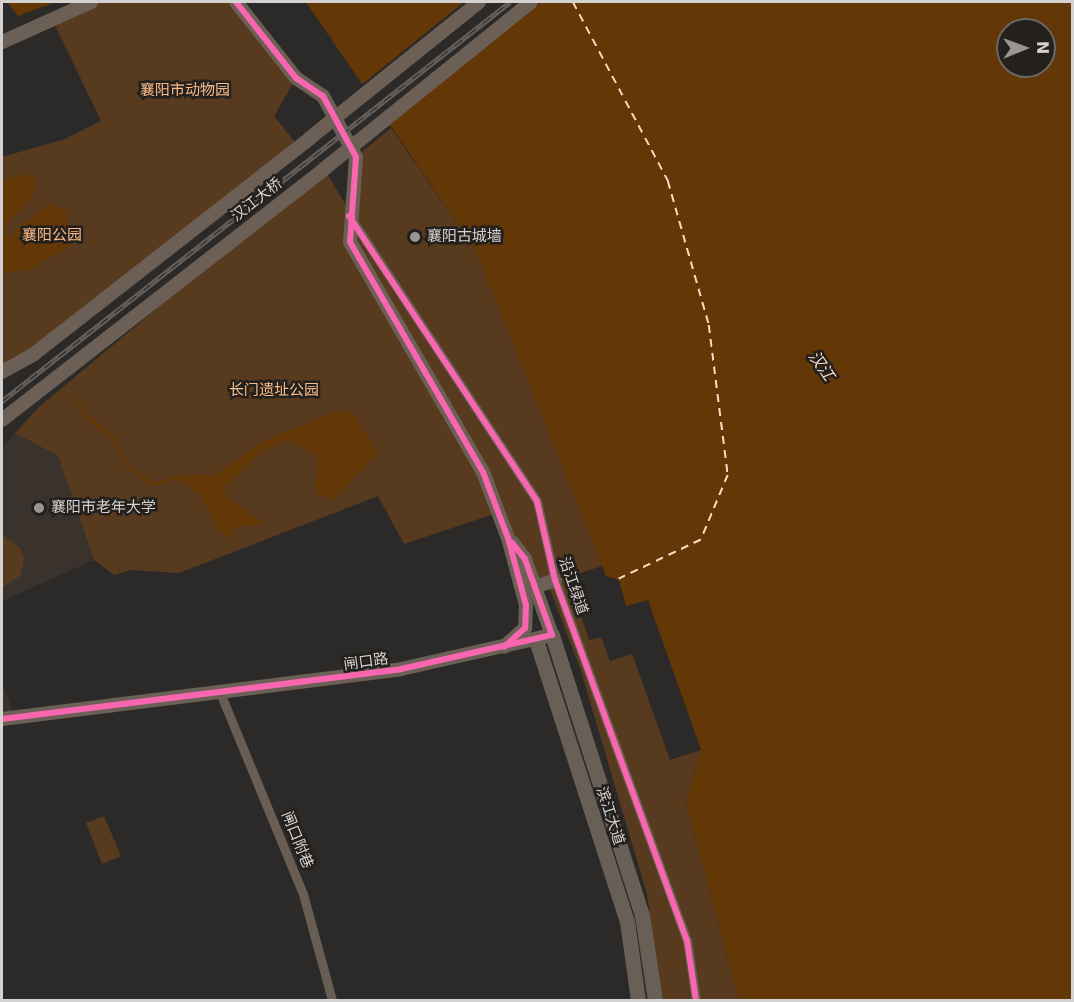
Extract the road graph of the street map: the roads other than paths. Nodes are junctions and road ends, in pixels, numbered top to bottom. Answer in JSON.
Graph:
{"nodes":[{"id":1,"x":91,"y":2,"type":"edge"},
{"id":2,"x":236,"y":2,"type":"edge"},
{"id":3,"x":479,"y":2,"type":"edge"},
{"id":4,"x":531,"y":2,"type":"edge"},
{"id":5,"x":2,"y":42,"type":"edge"},
{"id":6,"x":350,"y":216,"type":"junction"},
{"id":7,"x":2,"y":372,"type":"edge"},
{"id":8,"x":2,"y":420,"type":"edge"},
{"id":9,"x":508,"y":538,"type":"junction"},
{"id":10,"x":555,"y":580,"type":"junction"},
{"id":11,"x":535,"y":587,"type":"junction"},
{"id":12,"x":552,"y":635,"type":"junction"},
{"id":13,"x":536,"y":640,"type":"junction"},
{"id":14,"x":504,"y":647,"type":"junction"},
{"id":15,"x":221,"y":695,"type":"junction"},
{"id":16,"x":2,"y":719,"type":"edge"},
{"id":17,"x":332,"y":1000,"type":"edge"},
{"id":18,"x":638,"y":1000,"type":"edge"},
{"id":19,"x":655,"y":1000,"type":"edge"},
{"id":20,"x":696,"y":1000,"type":"edge"}],
"edges":[{"from":1,"to":5,"type":"street"},
{"from":2,"to":6,"type":"street"},
{"from":3,"to":7,"type":"street","name":"汉江大桥","bridge":true},
{"from":4,"to":8,"type":"street","name":"汉江大桥","bridge":true},
{"from":6,"to":9,"type":"street"},
{"from":6,"to":10,"type":"street","name":"沿江绿道"},
{"from":9,"to":11,"type":"street"},
{"from":9,"to":14,"type":"street"},
{"from":10,"to":11,"type":"street"},
{"from":10,"to":20,"type":"street","name":"沿江绿道"},
{"from":11,"to":12,"type":"street"},
{"from":12,"to":13,"type":"street","name":"闸口路"},
{"from":12,"to":19,"type":"main road","name":"滨江大道"},
{"from":13,"to":14,"type":"street","name":"闸口路"},
{"from":13,"to":18,"type":"main road","name":"滨江大道"},
{"from":14,"to":15,"type":"street","name":"闸口路"},
{"from":15,"to":16,"type":"street","name":"闸口路"},
{"from":15,"to":17,"type":"street","name":"闸口附巷"}]}
